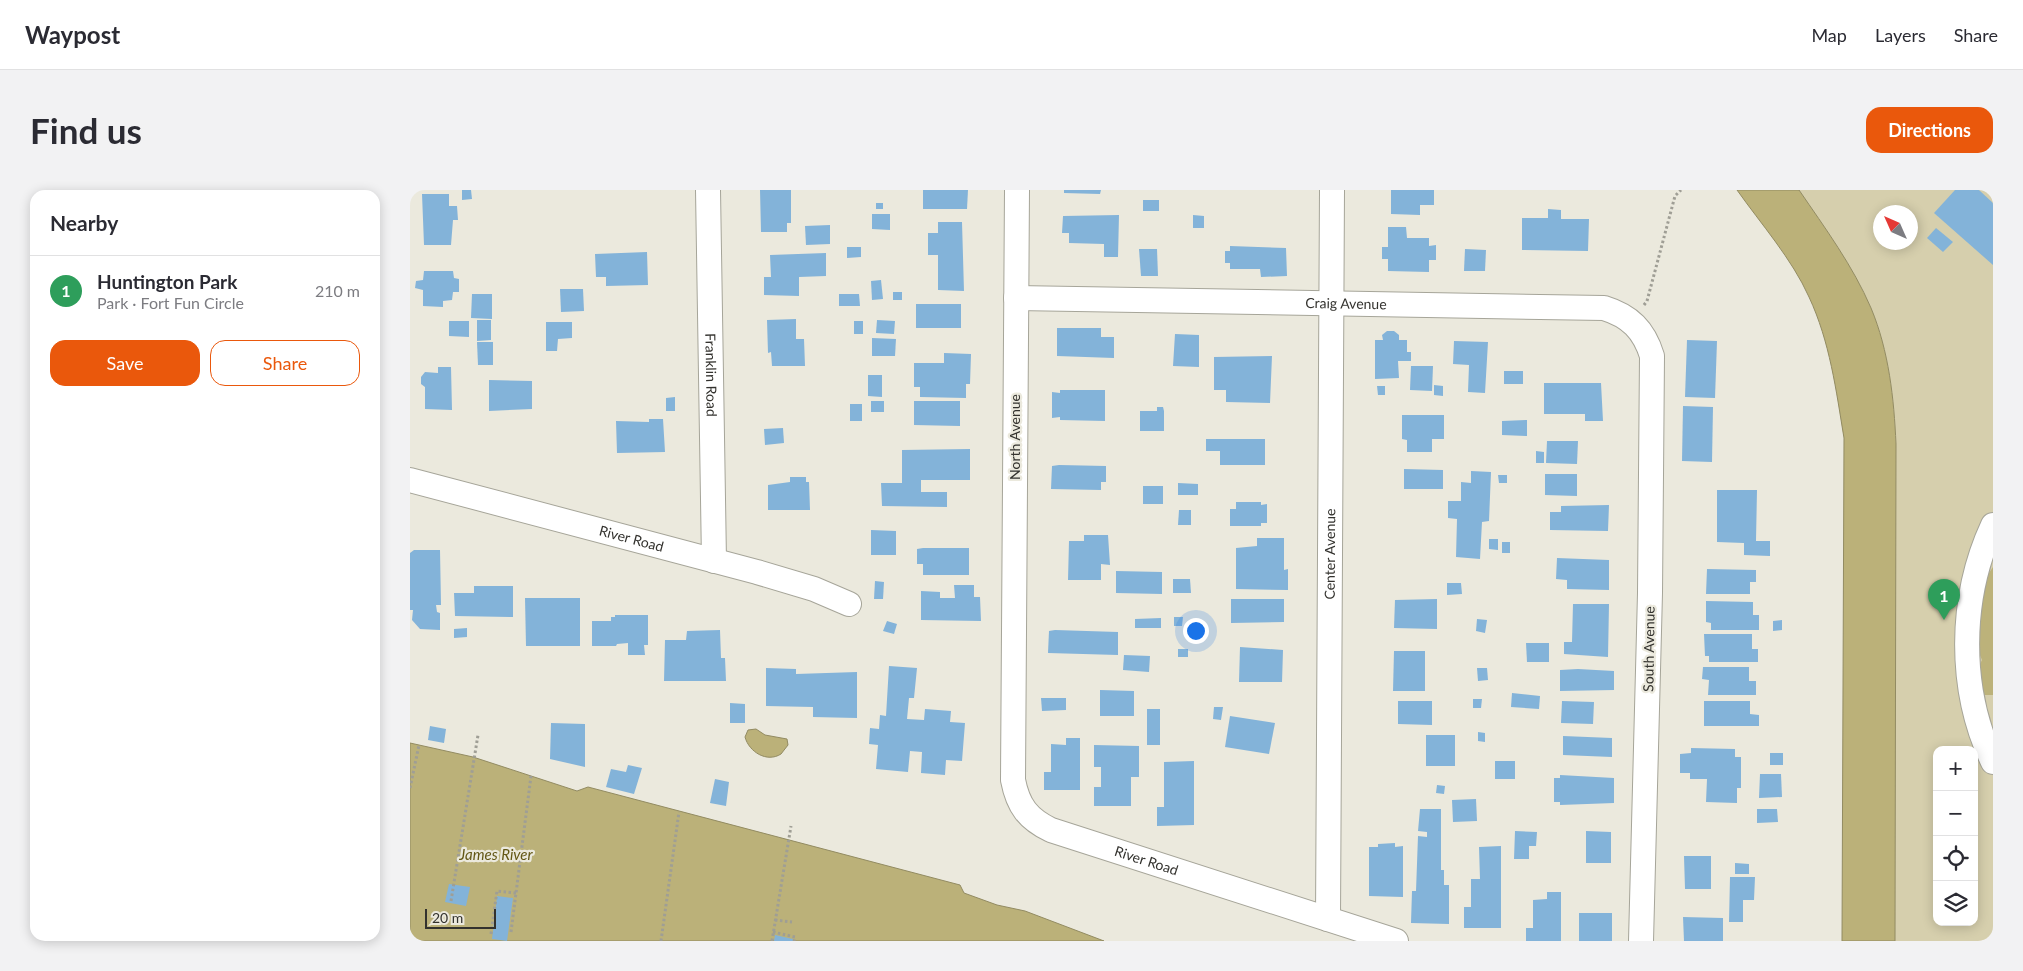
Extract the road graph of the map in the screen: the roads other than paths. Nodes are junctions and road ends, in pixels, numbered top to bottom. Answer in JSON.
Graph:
{"nodes":[{"id":1,"x":708,"y":190,"type":"edge"},
{"id":2,"x":1017,"y":190,"type":"edge"},
{"id":3,"x":1332,"y":190,"type":"edge"},
{"id":4,"x":1016,"y":298,"type":"junction"},
{"id":5,"x":1332,"y":303,"type":"junction"},
{"id":6,"x":1652,"y":356,"type":"joint"},
{"id":7,"x":410,"y":480,"type":"edge"},
{"id":8,"x":1993,"y":525,"type":"edge"},
{"id":9,"x":714,"y":561,"type":"junction"},
{"id":10,"x":849,"y":604,"type":"dead end"},
{"id":11,"x":1014,"y":685,"type":"joint"},
{"id":12,"x":1993,"y":762,"type":"edge"},
{"id":13,"x":1328,"y":919,"type":"junction"},
{"id":14,"x":1396,"y":941,"type":"edge"},
{"id":15,"x":1641,"y":941,"type":"edge"}],
"edges":[{"from":1,"to":9,"type":"street","name":"Franklin Road"},
{"from":2,"to":4,"type":"street","name":"North Avenue"},
{"from":3,"to":5,"type":"street","name":"Center Avenue"},
{"from":4,"to":5,"type":"street","name":"Craig Avenue"},
{"from":4,"to":11,"type":"street","name":"North Avenue"},
{"from":5,"to":6,"type":"street","name":"Craig Avenue"},
{"from":5,"to":13,"type":"street","name":"Center Avenue"},
{"from":6,"to":15,"type":"street","name":"South Avenue"},
{"from":7,"to":9,"type":"street","name":"River Road"},
{"from":8,"to":12,"type":"street"},
{"from":9,"to":10,"type":"street","name":"River Road"},
{"from":11,"to":13,"type":"street","name":"River Road"},
{"from":13,"to":14,"type":"street","name":"River Road"}]}
